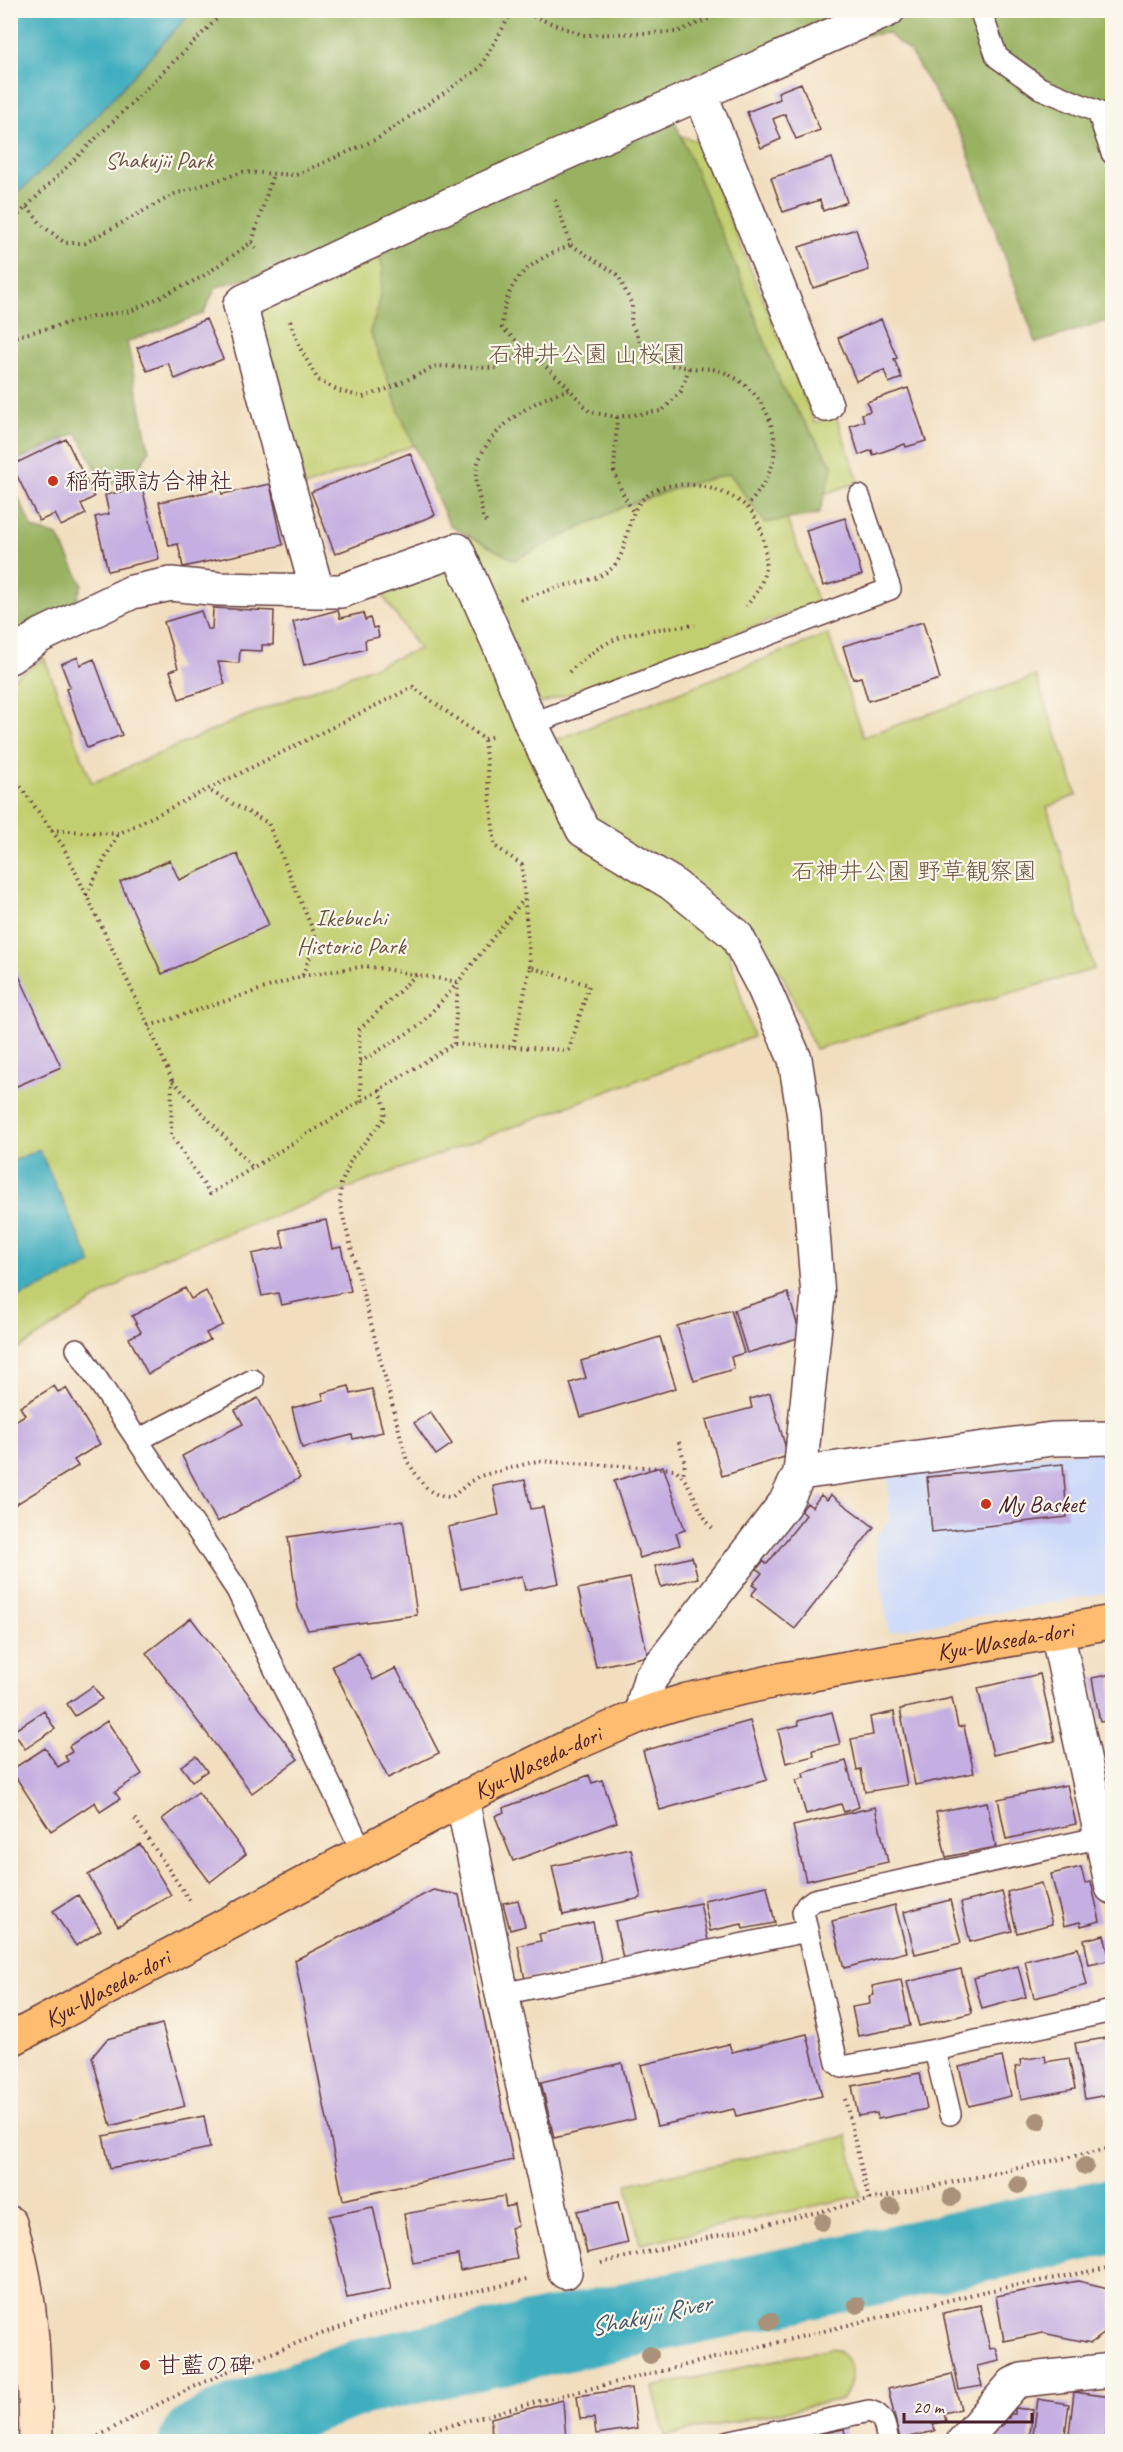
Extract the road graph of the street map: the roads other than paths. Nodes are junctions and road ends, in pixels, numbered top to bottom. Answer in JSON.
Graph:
{"nodes":[{"id":1,"x":888,"y":10,"type":"edge"},
{"id":2,"x":980,"y":10,"type":"edge"},
{"id":3,"x":700,"y":93,"type":"junction"},
{"id":4,"x":1113,"y":153,"type":"edge"},
{"id":5,"x":826,"y":405,"type":"dead end"},
{"id":6,"x":859,"y":496,"type":"dead end"},
{"id":7,"x":317,"y":591,"type":"junction"},
{"id":8,"x":10,"y":657,"type":"edge"},
{"id":9,"x":531,"y":724,"type":"junction"},
{"id":10,"x":77,"y":1349,"type":"dead end"},
{"id":11,"x":253,"y":1380,"type":"dead end"},
{"id":12,"x":1113,"y":1438,"type":"edge"},
{"id":13,"x":138,"y":1440,"type":"junction"},
{"id":14,"x":800,"y":1473,"type":"junction"},
{"id":15,"x":1113,"y":1622,"type":"edge"},
{"id":16,"x":1056,"y":1632,"type":"junction"},
{"id":17,"x":648,"y":1712,"type":"junction"},
{"id":18,"x":462,"y":1799,"type":"junction"},
{"id":19,"x":362,"y":1851,"type":"junction"},
{"id":20,"x":1109,"y":1864,"type":"edge"},
{"id":21,"x":807,"y":1931,"type":"junction"},
{"id":22,"x":502,"y":1994,"type":"junction"},
{"id":23,"x":1113,"y":2011,"type":"edge"},
{"id":24,"x":10,"y":2040,"type":"edge"},
{"id":25,"x":935,"y":2050,"type":"junction"},
{"id":26,"x":950,"y":2114,"type":"dead end"},
{"id":27,"x":10,"y":2223,"type":"edge"},
{"id":28,"x":565,"y":2272,"type":"dead end"},
{"id":29,"x":1113,"y":2370,"type":"edge"},
{"id":30,"x":36,"y":2442,"type":"edge"},
{"id":31,"x":726,"y":2442,"type":"edge"},
{"id":32,"x":888,"y":2442,"type":"edge"},
{"id":33,"x":963,"y":2442,"type":"edge"}],
"edges":[{"from":1,"to":3,"type":"street"},
{"from":2,"to":4,"type":"lane"},
{"from":3,"to":5,"type":"street"},
{"from":3,"to":7,"type":"street"},
{"from":6,"to":9,"type":"lane"},
{"from":7,"to":8,"type":"street"},
{"from":7,"to":9,"type":"street"},
{"from":9,"to":14,"type":"street"},
{"from":10,"to":13,"type":"lane"},
{"from":11,"to":13,"type":"lane"},
{"from":12,"to":14,"type":"street"},
{"from":13,"to":19,"type":"lane"},
{"from":14,"to":17,"type":"street"},
{"from":15,"to":16,"type":"main road","name":"Kyu-Waseda-dori"},
{"from":16,"to":17,"type":"main road","name":"Kyu-Waseda-dori"},
{"from":16,"to":20,"type":"street"},
{"from":17,"to":18,"type":"main road","name":"Kyu-Waseda-dori"},
{"from":18,"to":19,"type":"main road","name":"Kyu-Waseda-dori"},
{"from":18,"to":22,"type":"street"},
{"from":19,"to":24,"type":"main road","name":"Kyu-Waseda-dori"},
{"from":20,"to":21,"type":"lane"},
{"from":21,"to":22,"type":"lane"},
{"from":21,"to":25,"type":"lane"},
{"from":22,"to":28,"type":"street"},
{"from":23,"to":25,"type":"lane"},
{"from":25,"to":26,"type":"lane"},
{"from":27,"to":30,"type":"main road"},
{"from":29,"to":33,"type":"street"},
{"from":31,"to":32,"type":"lane"}]}
